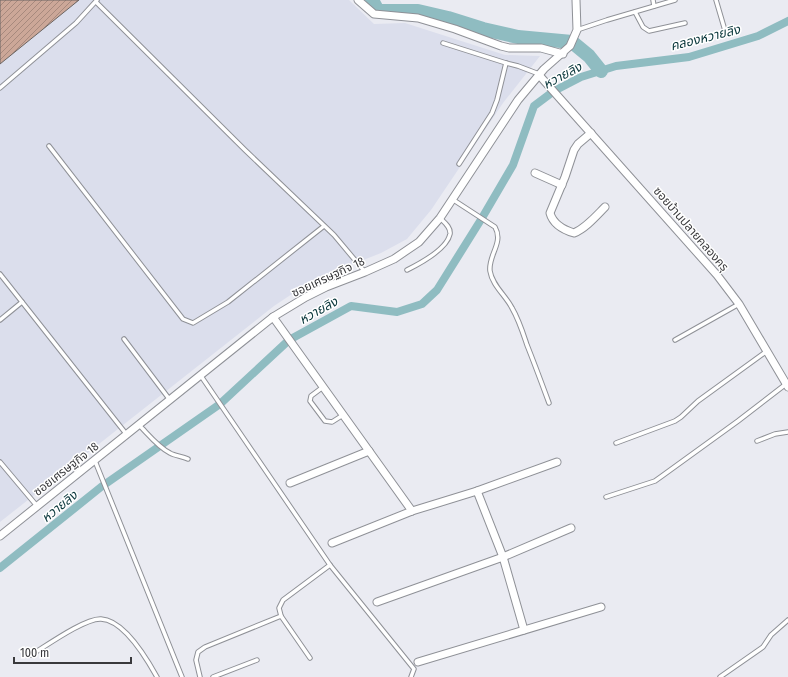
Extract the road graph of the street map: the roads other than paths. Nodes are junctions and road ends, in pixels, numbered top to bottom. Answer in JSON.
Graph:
{"nodes":[{"id":1,"x":358,"y":0,"type":"edge"},
{"id":2,"x":576,"y":0,"type":"edge"},
{"id":3,"x":653,"y":0,"type":"edge"},
{"id":4,"x":675,"y":0,"type":"edge"},
{"id":5,"x":716,"y":0,"type":"edge"},
{"id":6,"x":97,"y":1,"type":"edge"},
{"id":7,"x":654,"y":6,"type":"junction"},
{"id":8,"x":635,"y":12,"type":"junction"},
{"id":9,"x":685,"y":23,"type":"dead end"},
{"id":10,"x":576,"y":30,"type":"junction"},
{"id":11,"x":726,"y":34,"type":"dead end"},
{"id":12,"x":443,"y":43,"type":"dead end"},
{"id":13,"x":563,"y":54,"type":"junction"},
{"id":14,"x":506,"y":63,"type":"junction"},
{"id":15,"x":540,"y":74,"type":"junction"},
{"id":16,"x":0,"y":88,"type":"edge"},
{"id":17,"x":591,"y":133,"type":"junction"},
{"id":18,"x":49,"y":146,"type":"dead end"},
{"id":19,"x":459,"y":164,"type":"dead end"},
{"id":20,"x":535,"y":173,"type":"dead end"},
{"id":21,"x":562,"y":185,"type":"junction"},
{"id":22,"x":452,"y":199,"type":"junction"},
{"id":23,"x":605,"y":207,"type":"dead end"},
{"id":24,"x":440,"y":218,"type":"junction"},
{"id":25,"x":324,"y":226,"type":"junction"},
{"id":26,"x":407,"y":270,"type":"dead end"},
{"id":27,"x":365,"y":272,"type":"junction"},
{"id":28,"x":0,"y":274,"type":"edge"},
{"id":29,"x":22,"y":302,"type":"junction"},
{"id":30,"x":739,"y":304,"type":"junction"},
{"id":31,"x":273,"y":317,"type":"junction"},
{"id":32,"x":0,"y":320,"type":"edge"},
{"id":33,"x":124,"y":339,"type":"dead end"},
{"id":34,"x":676,"y":340,"type":"dead end"},
{"id":35,"x":767,"y":351,"type":"junction"},
{"id":36,"x":201,"y":376,"type":"junction"},
{"id":37,"x":787,"y":385,"type":"edge"},
{"id":38,"x":323,"y":387,"type":"junction"},
{"id":39,"x":170,"y":400,"type":"junction"},
{"id":40,"x":549,"y":403,"type":"dead end"},
{"id":41,"x":343,"y":415,"type":"junction"},
{"id":42,"x":139,"y":425,"type":"junction"},
{"id":43,"x":788,"y":432,"type":"edge"},
{"id":44,"x":127,"y":434,"type":"junction"},
{"id":45,"x":757,"y":441,"type":"dead end"},
{"id":46,"x":616,"y":443,"type":"dead end"},
{"id":47,"x":369,"y":451,"type":"junction"},
{"id":48,"x":188,"y":460,"type":"dead end"},
{"id":49,"x":95,"y":461,"type":"junction"},
{"id":50,"x":0,"y":462,"type":"edge"},
{"id":51,"x":557,"y":462,"type":"dead end"},
{"id":52,"x":290,"y":483,"type":"dead end"},
{"id":53,"x":477,"y":491,"type":"junction"},
{"id":54,"x":606,"y":497,"type":"dead end"},
{"id":55,"x":36,"y":506,"type":"junction"},
{"id":56,"x":412,"y":511,"type":"junction"},
{"id":57,"x":571,"y":528,"type":"dead end"},
{"id":58,"x":0,"y":536,"type":"edge"},
{"id":59,"x":332,"y":543,"type":"dead end"},
{"id":60,"x":503,"y":557,"type":"junction"},
{"id":61,"x":330,"y":565,"type":"junction"},
{"id":62,"x":377,"y":602,"type":"dead end"},
{"id":63,"x":601,"y":607,"type":"dead end"},
{"id":64,"x":281,"y":616,"type":"junction"},
{"id":65,"x":788,"y":620,"type":"edge"},
{"id":66,"x":524,"y":630,"type":"junction"},
{"id":67,"x":30,"y":655,"type":"dead end"},
{"id":68,"x":310,"y":658,"type":"dead end"},
{"id":69,"x":258,"y":660,"type":"dead end"},
{"id":70,"x":418,"y":662,"type":"dead end"},
{"id":71,"x":157,"y":677,"type":"edge"},
{"id":72,"x":182,"y":677,"type":"edge"},
{"id":73,"x":200,"y":677,"type":"edge"},
{"id":74,"x":213,"y":677,"type":"edge"},
{"id":75,"x":411,"y":677,"type":"edge"},
{"id":76,"x":720,"y":677,"type":"edge"}],
"edges":[{"from":1,"to":13,"type":"street"},
{"from":2,"to":10,"type":"street","name":"ซอยเศรษฐกิจ 18"},
{"from":3,"to":7,"type":"lane"},
{"from":4,"to":7,"type":"lane"},
{"from":5,"to":11,"type":"lane"},
{"from":6,"to":16,"type":"lane"},
{"from":6,"to":25,"type":"lane"},
{"from":7,"to":8,"type":"lane"},
{"from":8,"to":9,"type":"lane"},
{"from":8,"to":10,"type":"lane"},
{"from":10,"to":13,"type":"street","name":"ซอยเศรษฐกิจ 18"},
{"from":12,"to":14,"type":"lane"},
{"from":13,"to":15,"type":"street","name":"ซอยเศรษฐกิจ 18"},
{"from":14,"to":15,"type":"lane"},
{"from":14,"to":19,"type":"lane"},
{"from":15,"to":17,"type":"street","name":"ซอยบ้านปลายคลองครุ"},
{"from":15,"to":22,"type":"street","name":"ซอยเศรษฐกิจ 18"},
{"from":17,"to":21,"type":"street"},
{"from":17,"to":30,"type":"street","name":"ซอยบ้านปลายคลองครุ"},
{"from":18,"to":25,"type":"lane"},
{"from":20,"to":21,"type":"street"},
{"from":21,"to":23,"type":"street"},
{"from":22,"to":24,"type":"street","name":"ซอยเศรษฐกิจ 18"},
{"from":22,"to":40,"type":"lane"},
{"from":24,"to":26,"type":"lane"},
{"from":24,"to":27,"type":"street","name":"ซอยเศรษฐกิจ 18"},
{"from":25,"to":27,"type":"lane"},
{"from":27,"to":31,"type":"street","name":"ซอยเศรษฐกิจ 18"},
{"from":28,"to":29,"type":"lane"},
{"from":29,"to":32,"type":"lane"},
{"from":29,"to":44,"type":"lane"},
{"from":30,"to":34,"type":"lane"},
{"from":30,"to":35,"type":"street","name":"ซอยบ้านปลายคลองครุ"},
{"from":31,"to":36,"type":"street","name":"ซอยเศรษฐกิจ 18"},
{"from":31,"to":38,"type":"street"},
{"from":33,"to":39,"type":"lane"},
{"from":35,"to":37,"type":"street","name":"ซอยบ้านปลายคลองครุ"},
{"from":35,"to":46,"type":"lane"},
{"from":36,"to":39,"type":"street","name":"ซอยเศรษฐกิจ 18"},
{"from":36,"to":61,"type":"lane"},
{"from":37,"to":54,"type":"lane"},
{"from":38,"to":41,"type":"street"},
{"from":38,"to":41,"type":"lane"},
{"from":39,"to":42,"type":"street","name":"ซอยเศรษฐกิจ 18"},
{"from":41,"to":47,"type":"street"},
{"from":42,"to":44,"type":"street","name":"ซอยเศรษฐกิจ 18"},
{"from":42,"to":48,"type":"lane"},
{"from":43,"to":45,"type":"lane"},
{"from":44,"to":49,"type":"street","name":"ซอยเศรษฐกิจ 18"},
{"from":47,"to":52,"type":"street"},
{"from":47,"to":56,"type":"street"},
{"from":49,"to":55,"type":"street","name":"ซอยเศรษฐกิจ 18"},
{"from":49,"to":72,"type":"lane"},
{"from":50,"to":55,"type":"lane"},
{"from":51,"to":53,"type":"street"},
{"from":53,"to":56,"type":"street"},
{"from":53,"to":60,"type":"street"},
{"from":55,"to":58,"type":"street","name":"ซอยเศรษฐกิจ 18"},
{"from":56,"to":59,"type":"street"},
{"from":57,"to":60,"type":"street"},
{"from":60,"to":62,"type":"street"},
{"from":60,"to":66,"type":"street"},
{"from":61,"to":64,"type":"lane"},
{"from":61,"to":75,"type":"lane"},
{"from":63,"to":66,"type":"street"},
{"from":64,"to":68,"type":"lane"},
{"from":64,"to":73,"type":"lane"},
{"from":65,"to":76,"type":"lane"},
{"from":66,"to":70,"type":"street"},
{"from":67,"to":71,"type":"lane"},
{"from":69,"to":74,"type":"lane"}]}
